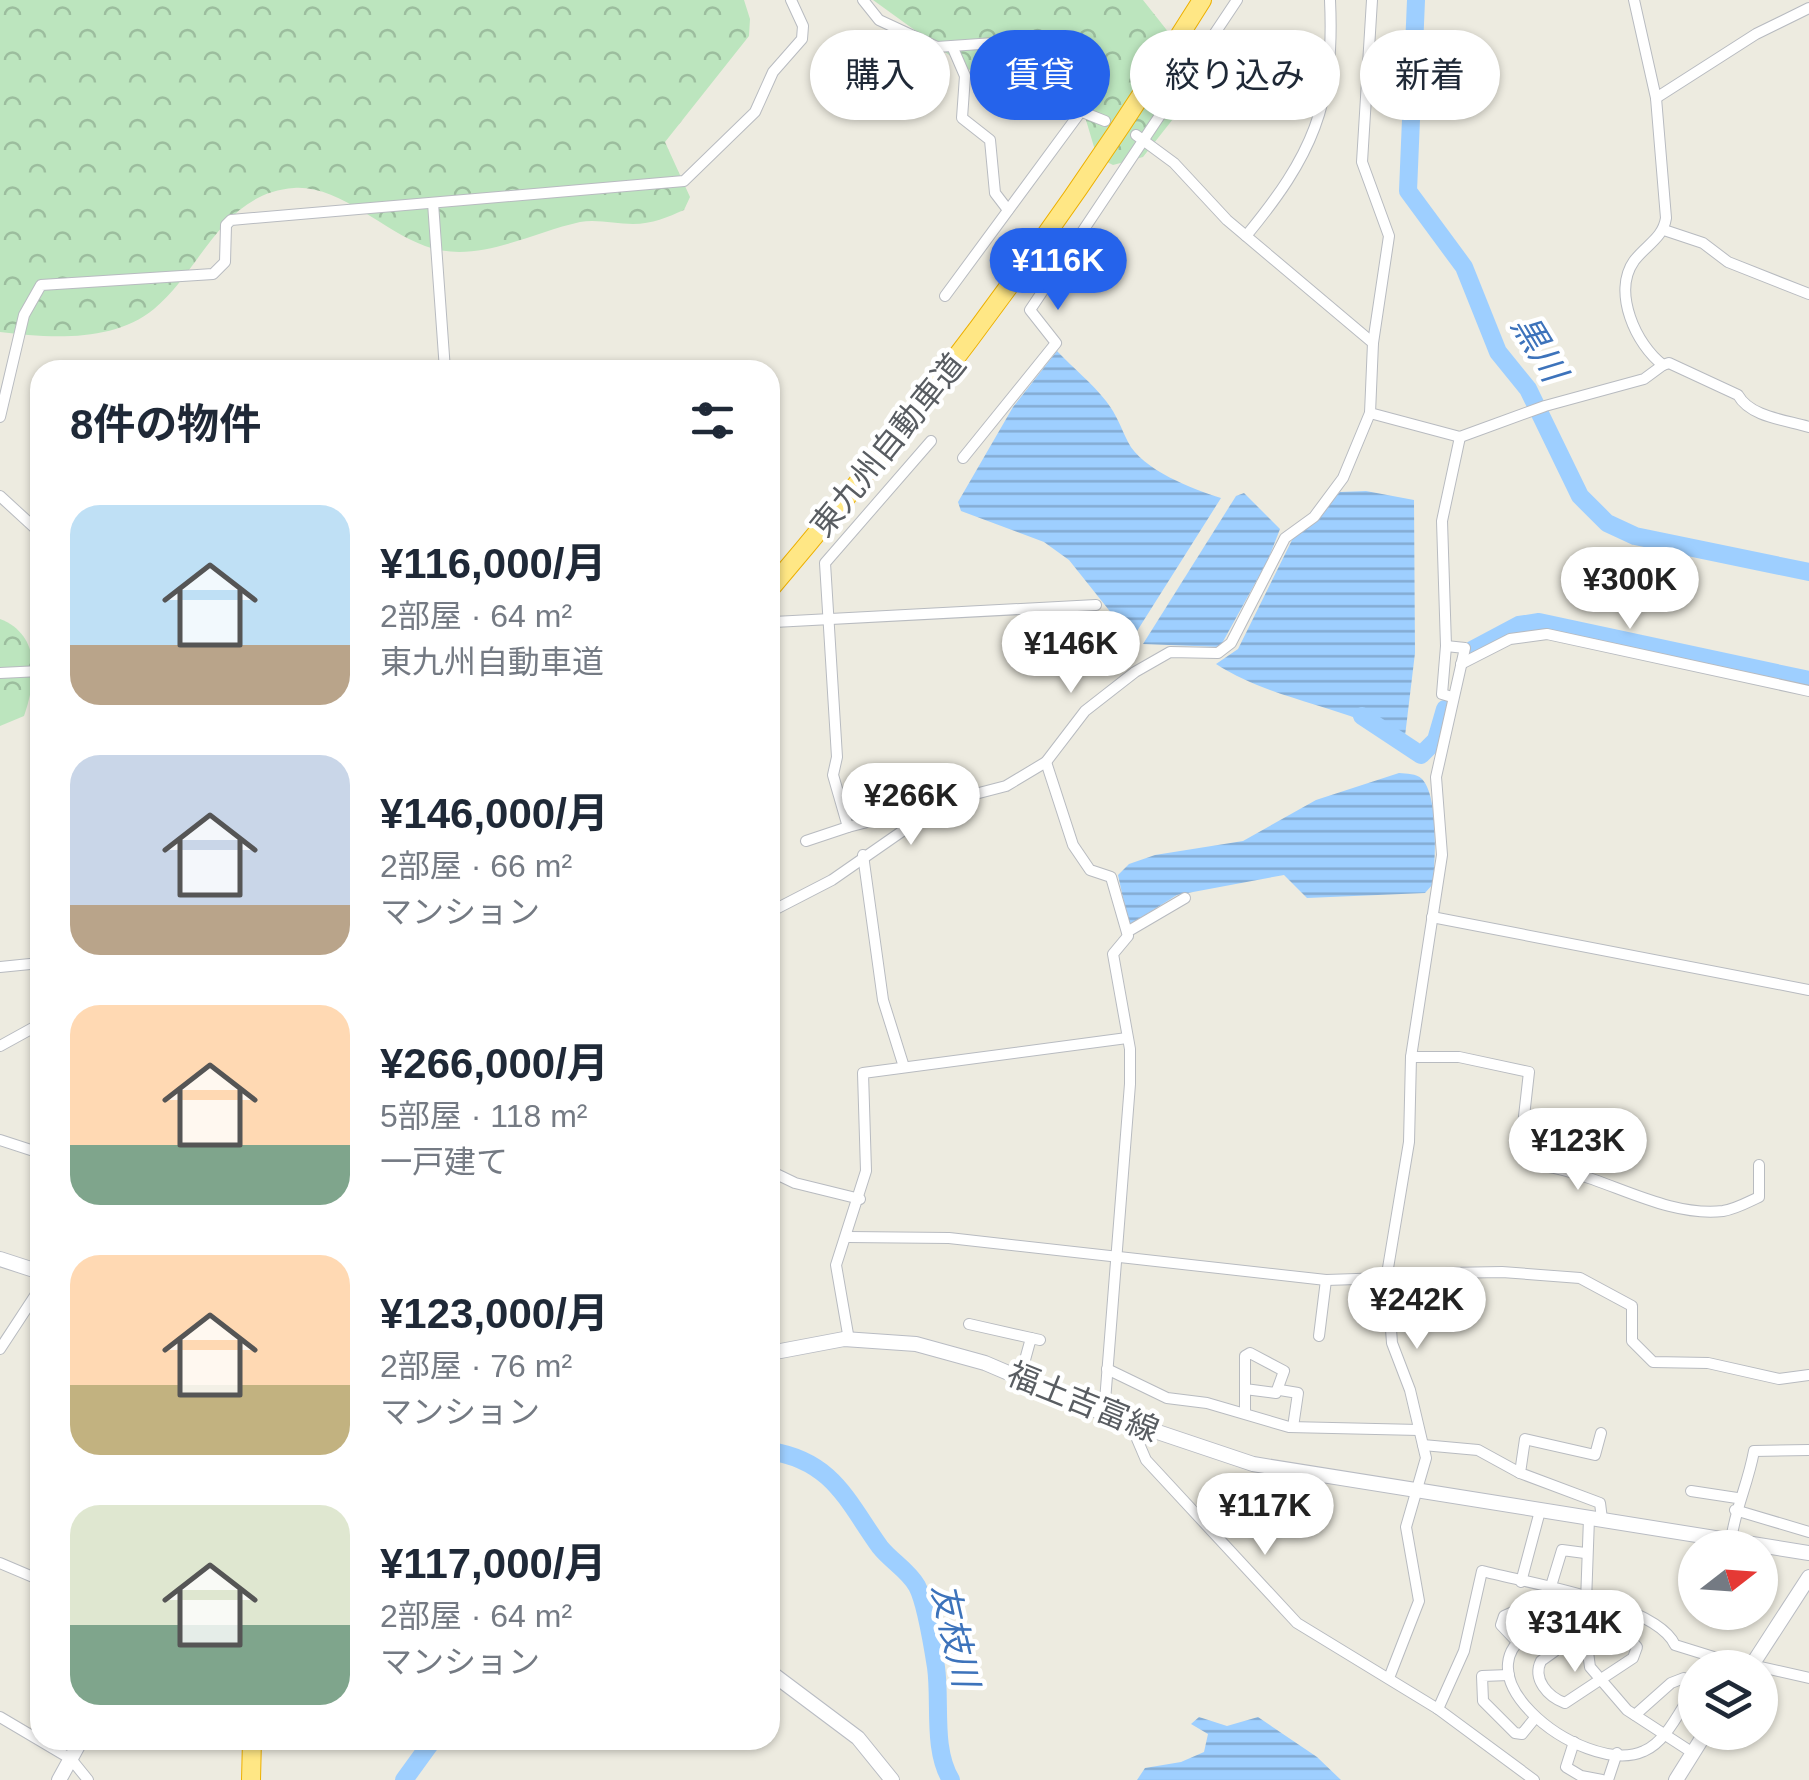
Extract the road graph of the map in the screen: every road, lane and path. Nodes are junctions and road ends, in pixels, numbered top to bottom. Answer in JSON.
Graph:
{"nodes":[{"id":1,"x":791,"y":0,"type":"edge"},
{"id":2,"x":864,"y":0,"type":"edge"},
{"id":3,"x":1202,"y":0,"type":"edge"},
{"id":4,"x":1237,"y":0,"type":"edge"},
{"id":5,"x":1330,"y":0,"type":"edge"},
{"id":6,"x":1372,"y":0,"type":"edge"},
{"id":7,"x":1634,"y":0,"type":"edge"},
{"id":8,"x":1809,"y":8,"type":"edge"},
{"id":9,"x":970,"y":45,"type":"edge"},
{"id":10,"x":952,"y":46,"type":"junction"},
{"id":11,"x":1656,"y":98,"type":"junction"},
{"id":12,"x":1075,"y":120,"type":"edge"},
{"id":13,"x":1136,"y":135,"type":"dead end"},
{"id":14,"x":1148,"y":140,"type":"junction"},
{"id":15,"x":432,"y":203,"type":"junction"},
{"id":16,"x":1008,"y":210,"type":"junction"},
{"id":17,"x":1664,"y":230,"type":"junction"},
{"id":18,"x":1246,"y":236,"type":"junction"},
{"id":19,"x":1809,"y":294,"type":"edge"},
{"id":20,"x":945,"y":296,"type":"dead end"},
{"id":21,"x":1373,"y":343,"type":"junction"},
{"id":22,"x":444,"y":360,"type":"edge"},
{"id":23,"x":1663,"y":365,"type":"junction"},
{"id":24,"x":1370,"y":412,"type":"junction"},
{"id":25,"x":0,"y":417,"type":"edge"},
{"id":26,"x":1809,"y":427,"type":"edge"},
{"id":27,"x":1460,"y":437,"type":"junction"},
{"id":28,"x":931,"y":441,"type":"dead end"},
{"id":29,"x":963,"y":458,"type":"dead end"},
{"id":30,"x":0,"y":496,"type":"edge"},
{"id":31,"x":30,"y":524,"type":"edge"},
{"id":32,"x":780,"y":577,"type":"edge"},
{"id":33,"x":1096,"y":606,"type":"dead end"},
{"id":34,"x":828,"y":620,"type":"junction"},
{"id":35,"x":780,"y":622,"type":"edge"},
{"id":36,"x":1446,"y":646,"type":"junction"},
{"id":37,"x":1462,"y":664,"type":"junction"},
{"id":38,"x":30,"y":672,"type":"edge"},
{"id":39,"x":0,"y":673,"type":"edge"},
{"id":40,"x":1809,"y":691,"type":"edge"},
{"id":41,"x":1452,"y":696,"type":"junction"},
{"id":42,"x":1046,"y":762,"type":"junction"},
{"id":43,"x":938,"y":806,"type":"junction"},
{"id":44,"x":848,"y":827,"type":"junction"},
{"id":45,"x":806,"y":841,"type":"dead end"},
{"id":46,"x":863,"y":855,"type":"junction"},
{"id":47,"x":1185,"y":898,"type":"dead end"},
{"id":48,"x":780,"y":907,"type":"edge"},
{"id":49,"x":1432,"y":917,"type":"junction"},
{"id":50,"x":1127,"y":932,"type":"junction"},
{"id":51,"x":30,"y":964,"type":"edge"},
{"id":52,"x":0,"y":967,"type":"edge"},
{"id":53,"x":1809,"y":990,"type":"edge"},
{"id":54,"x":30,"y":1030,"type":"edge"},
{"id":55,"x":1127,"y":1038,"type":"junction"},
{"id":56,"x":0,"y":1046,"type":"edge"},
{"id":57,"x":1411,"y":1057,"type":"junction"},
{"id":58,"x":904,"y":1067,"type":"junction"},
{"id":59,"x":0,"y":1140,"type":"edge"},
{"id":60,"x":30,"y":1150,"type":"edge"},
{"id":61,"x":1759,"y":1165,"type":"dead end"},
{"id":62,"x":780,"y":1176,"type":"edge"},
{"id":63,"x":860,"y":1199,"type":"junction"},
{"id":64,"x":848,"y":1237,"type":"junction"},
{"id":65,"x":0,"y":1259,"type":"edge"},
{"id":66,"x":1118,"y":1259,"type":"junction"},
{"id":67,"x":30,"y":1269,"type":"edge"},
{"id":68,"x":1387,"y":1276,"type":"junction"},
{"id":69,"x":1326,"y":1280,"type":"junction"},
{"id":70,"x":30,"y":1303,"type":"edge"},
{"id":71,"x":969,"y":1324,"type":"dead end"},
{"id":72,"x":1319,"y":1336,"type":"dead end"},
{"id":73,"x":849,"y":1340,"type":"junction"},
{"id":74,"x":0,"y":1349,"type":"edge"},
{"id":75,"x":780,"y":1351,"type":"edge"},
{"id":76,"x":1106,"y":1369,"type":"junction"},
{"id":77,"x":1809,"y":1375,"type":"edge"},
{"id":78,"x":1020,"y":1378,"type":"junction"},
{"id":79,"x":1244,"y":1389,"type":"junction"},
{"id":80,"x":1280,"y":1390,"type":"junction"},
{"id":81,"x":1244,"y":1412,"type":"junction"},
{"id":82,"x":1104,"y":1414,"type":"junction"},
{"id":83,"x":1139,"y":1426,"type":"junction"},
{"id":84,"x":1293,"y":1428,"type":"junction"},
{"id":85,"x":1419,"y":1430,"type":"junction"},
{"id":86,"x":1600,"y":1433,"type":"dead end"},
{"id":87,"x":1423,"y":1445,"type":"junction"},
{"id":88,"x":1809,"y":1450,"type":"edge"},
{"id":89,"x":1520,"y":1474,"type":"junction"},
{"id":90,"x":1691,"y":1491,"type":"dead end"},
{"id":91,"x":1414,"y":1492,"type":"junction"},
{"id":92,"x":1736,"y":1504,"type":"junction"},
{"id":93,"x":1540,"y":1511,"type":"junction"},
{"id":94,"x":1596,"y":1518,"type":"junction"},
{"id":95,"x":1732,"y":1530,"type":"edge"},
{"id":96,"x":1678,"y":1531,"type":"edge"},
{"id":97,"x":1809,"y":1532,"type":"edge"},
{"id":98,"x":1778,"y":1548,"type":"edge"},
{"id":99,"x":1586,"y":1553,"type":"junction"},
{"id":100,"x":1809,"y":1553,"type":"edge"},
{"id":101,"x":0,"y":1564,"type":"edge"},
{"id":102,"x":30,"y":1576,"type":"edge"},
{"id":103,"x":1809,"y":1577,"type":"edge"},
{"id":104,"x":1522,"y":1582,"type":"junction"},
{"id":105,"x":1551,"y":1590,"type":"junction"},
{"id":106,"x":1587,"y":1599,"type":"junction"},
{"id":107,"x":1551,"y":1623,"type":"junction"},
{"id":108,"x":1585,"y":1625,"type":"junction"},
{"id":109,"x":1518,"y":1643,"type":"junction"},
{"id":110,"x":1692,"y":1650,"type":"edge"},
{"id":111,"x":1761,"y":1650,"type":"edge"},
{"id":112,"x":1778,"y":1672,"type":"edge"},
{"id":113,"x":1509,"y":1675,"type":"junction"},
{"id":114,"x":1390,"y":1678,"type":"junction"},
{"id":115,"x":1809,"y":1678,"type":"edge"},
{"id":116,"x":780,"y":1680,"type":"edge"},
{"id":117,"x":1600,"y":1682,"type":"junction"},
{"id":118,"x":1438,"y":1708,"type":"junction"},
{"id":119,"x":1635,"y":1715,"type":"junction"},
{"id":120,"x":0,"y":1718,"type":"edge"},
{"id":121,"x":1535,"y":1718,"type":"junction"},
{"id":122,"x":1664,"y":1734,"type":"junction"},
{"id":123,"x":30,"y":1735,"type":"edge"},
{"id":124,"x":1574,"y":1742,"type":"junction"},
{"id":125,"x":55,"y":1750,"type":"edge"},
{"id":126,"x":76,"y":1750,"type":"edge"},
{"id":127,"x":252,"y":1750,"type":"edge"},
{"id":128,"x":1695,"y":1750,"type":"edge"},
{"id":129,"x":1618,"y":1753,"type":"junction"},
{"id":130,"x":1693,"y":1753,"type":"junction"},
{"id":131,"x":71,"y":1759,"type":"junction"},
{"id":132,"x":59,"y":1780,"type":"edge"},
{"id":133,"x":88,"y":1780,"type":"edge"},
{"id":134,"x":250,"y":1780,"type":"edge"},
{"id":135,"x":892,"y":1780,"type":"edge"},
{"id":136,"x":1534,"y":1780,"type":"edge"},
{"id":137,"x":1605,"y":1780,"type":"edge"},
{"id":138,"x":1676,"y":1780,"type":"edge"}],
"edges":[{"from":1,"to":15,"type":"street"},
{"from":2,"to":10,"type":"street"},
{"from":3,"to":32,"type":"highway","name":"東九州自動車道"},
{"from":4,"to":14,"type":"street"},
{"from":5,"to":18,"type":"street"},
{"from":6,"to":21,"type":"street"},
{"from":7,"to":11,"type":"street"},
{"from":8,"to":11,"type":"street"},
{"from":9,"to":10,"type":"street"},
{"from":10,"to":16,"type":"street"},
{"from":11,"to":17,"type":"street"},
{"from":12,"to":16,"type":"street"},
{"from":13,"to":14,"type":"street"},
{"from":14,"to":18,"type":"street"},
{"from":14,"to":29,"type":"street"},
{"from":15,"to":22,"type":"street"},
{"from":15,"to":25,"type":"street"},
{"from":16,"to":20,"type":"street"},
{"from":17,"to":19,"type":"street"},
{"from":17,"to":23,"type":"street"},
{"from":18,"to":21,"type":"street"},
{"from":21,"to":24,"type":"street"},
{"from":23,"to":26,"type":"street"},
{"from":23,"to":27,"type":"street"},
{"from":24,"to":27,"type":"street"},
{"from":24,"to":42,"type":"street"},
{"from":27,"to":36,"type":"street"},
{"from":28,"to":34,"type":"street"},
{"from":30,"to":31,"type":"street"},
{"from":33,"to":34,"type":"street"},
{"from":34,"to":35,"type":"street"},
{"from":34,"to":44,"type":"street"},
{"from":36,"to":37,"type":"street"},
{"from":36,"to":41,"type":"street"},
{"from":37,"to":40,"type":"street"},
{"from":37,"to":41,"type":"street"},
{"from":38,"to":39,"type":"street"},
{"from":41,"to":49,"type":"street"},
{"from":42,"to":43,"type":"street"},
{"from":42,"to":50,"type":"street"},
{"from":43,"to":44,"type":"street"},
{"from":43,"to":46,"type":"street"},
{"from":44,"to":45,"type":"street"},
{"from":46,"to":48,"type":"street"},
{"from":46,"to":58,"type":"street"},
{"from":47,"to":50,"type":"street"},
{"from":49,"to":53,"type":"street"},
{"from":49,"to":57,"type":"street"},
{"from":50,"to":55,"type":"street"},
{"from":51,"to":52,"type":"street"},
{"from":54,"to":56,"type":"street"},
{"from":55,"to":58,"type":"street"},
{"from":55,"to":66,"type":"street"},
{"from":57,"to":61,"type":"street"},
{"from":57,"to":68,"type":"street"},
{"from":58,"to":63,"type":"street"},
{"from":59,"to":60,"type":"street"},
{"from":62,"to":63,"type":"street"},
{"from":63,"to":64,"type":"street"},
{"from":64,"to":66,"type":"street"},
{"from":64,"to":73,"type":"street"},
{"from":65,"to":67,"type":"main road"},
{"from":66,"to":69,"type":"street"},
{"from":66,"to":76,"type":"street"},
{"from":68,"to":69,"type":"street"},
{"from":68,"to":77,"type":"street"},
{"from":68,"to":85,"type":"street"},
{"from":69,"to":72,"type":"street"},
{"from":70,"to":74,"type":"street"},
{"from":71,"to":78,"type":"street"},
{"from":73,"to":75,"type":"main road","name":"福土吉富線"},
{"from":73,"to":78,"type":"main road","name":"福土吉富線"},
{"from":76,"to":81,"type":"street"},
{"from":76,"to":82,"type":"street"},
{"from":78,"to":82,"type":"main road","name":"福土吉富線"},
{"from":79,"to":80,"type":"street"},
{"from":79,"to":80,"type":"street"},
{"from":79,"to":81,"type":"street"},
{"from":80,"to":84,"type":"street"},
{"from":81,"to":84,"type":"street"},
{"from":82,"to":83,"type":"main road","name":"福土吉富線"},
{"from":83,"to":91,"type":"main road","name":"福土吉富線"},
{"from":83,"to":114,"type":"street"},
{"from":84,"to":85,"type":"street"},
{"from":85,"to":87,"type":"street"},
{"from":86,"to":89,"type":"street"},
{"from":87,"to":89,"type":"street"},
{"from":87,"to":91,"type":"street"},
{"from":88,"to":92,"type":"street"},
{"from":89,"to":94,"type":"street"},
{"from":90,"to":92,"type":"street"},
{"from":91,"to":93,"type":"main road","name":"福土吉富線"},
{"from":91,"to":114,"type":"street"},
{"from":92,"to":95,"type":"street"},
{"from":92,"to":97,"type":"street"},
{"from":93,"to":94,"type":"main road","name":"福土吉富線"},
{"from":93,"to":104,"type":"street"},
{"from":94,"to":96,"type":"main road","name":"福土吉富線"},
{"from":94,"to":99,"type":"street"},
{"from":98,"to":100,"type":"main road","name":"福土吉富線"},
{"from":99,"to":105,"type":"street"},
{"from":99,"to":106,"type":"street"},
{"from":101,"to":102,"type":"street"},
{"from":103,"to":111,"type":"main road"},
{"from":104,"to":105,"type":"street"},
{"from":104,"to":118,"type":"street"},
{"from":105,"to":106,"type":"street"},
{"from":105,"to":109,"type":"street"},
{"from":106,"to":108,"type":"street"},
{"from":106,"to":110,"type":"street"},
{"from":107,"to":108,"type":"street"},
{"from":107,"to":109,"type":"street"},
{"from":107,"to":117,"type":"street"},
{"from":108,"to":117,"type":"street"},
{"from":108,"to":117,"type":"street"},
{"from":109,"to":113,"type":"street"},
{"from":112,"to":115,"type":"street"},
{"from":113,"to":121,"type":"street"},
{"from":113,"to":121,"type":"street"},
{"from":114,"to":118,"type":"street"},
{"from":116,"to":135,"type":"main road"},
{"from":117,"to":119,"type":"street"},
{"from":118,"to":136,"type":"street"},
{"from":119,"to":122,"type":"street"},
{"from":119,"to":122,"type":"street"},
{"from":120,"to":123,"type":"street"},
{"from":121,"to":124,"type":"street"},
{"from":122,"to":129,"type":"street"},
{"from":122,"to":130,"type":"street"},
{"from":124,"to":129,"type":"street"},
{"from":124,"to":137,"type":"street"},
{"from":125,"to":131,"type":"street"},
{"from":126,"to":131,"type":"main road"},
{"from":127,"to":134,"type":"highway"},
{"from":128,"to":130,"type":"main road"},
{"from":129,"to":137,"type":"street"},
{"from":130,"to":138,"type":"main road"},
{"from":131,"to":132,"type":"main road"},
{"from":131,"to":133,"type":"street"}]}
